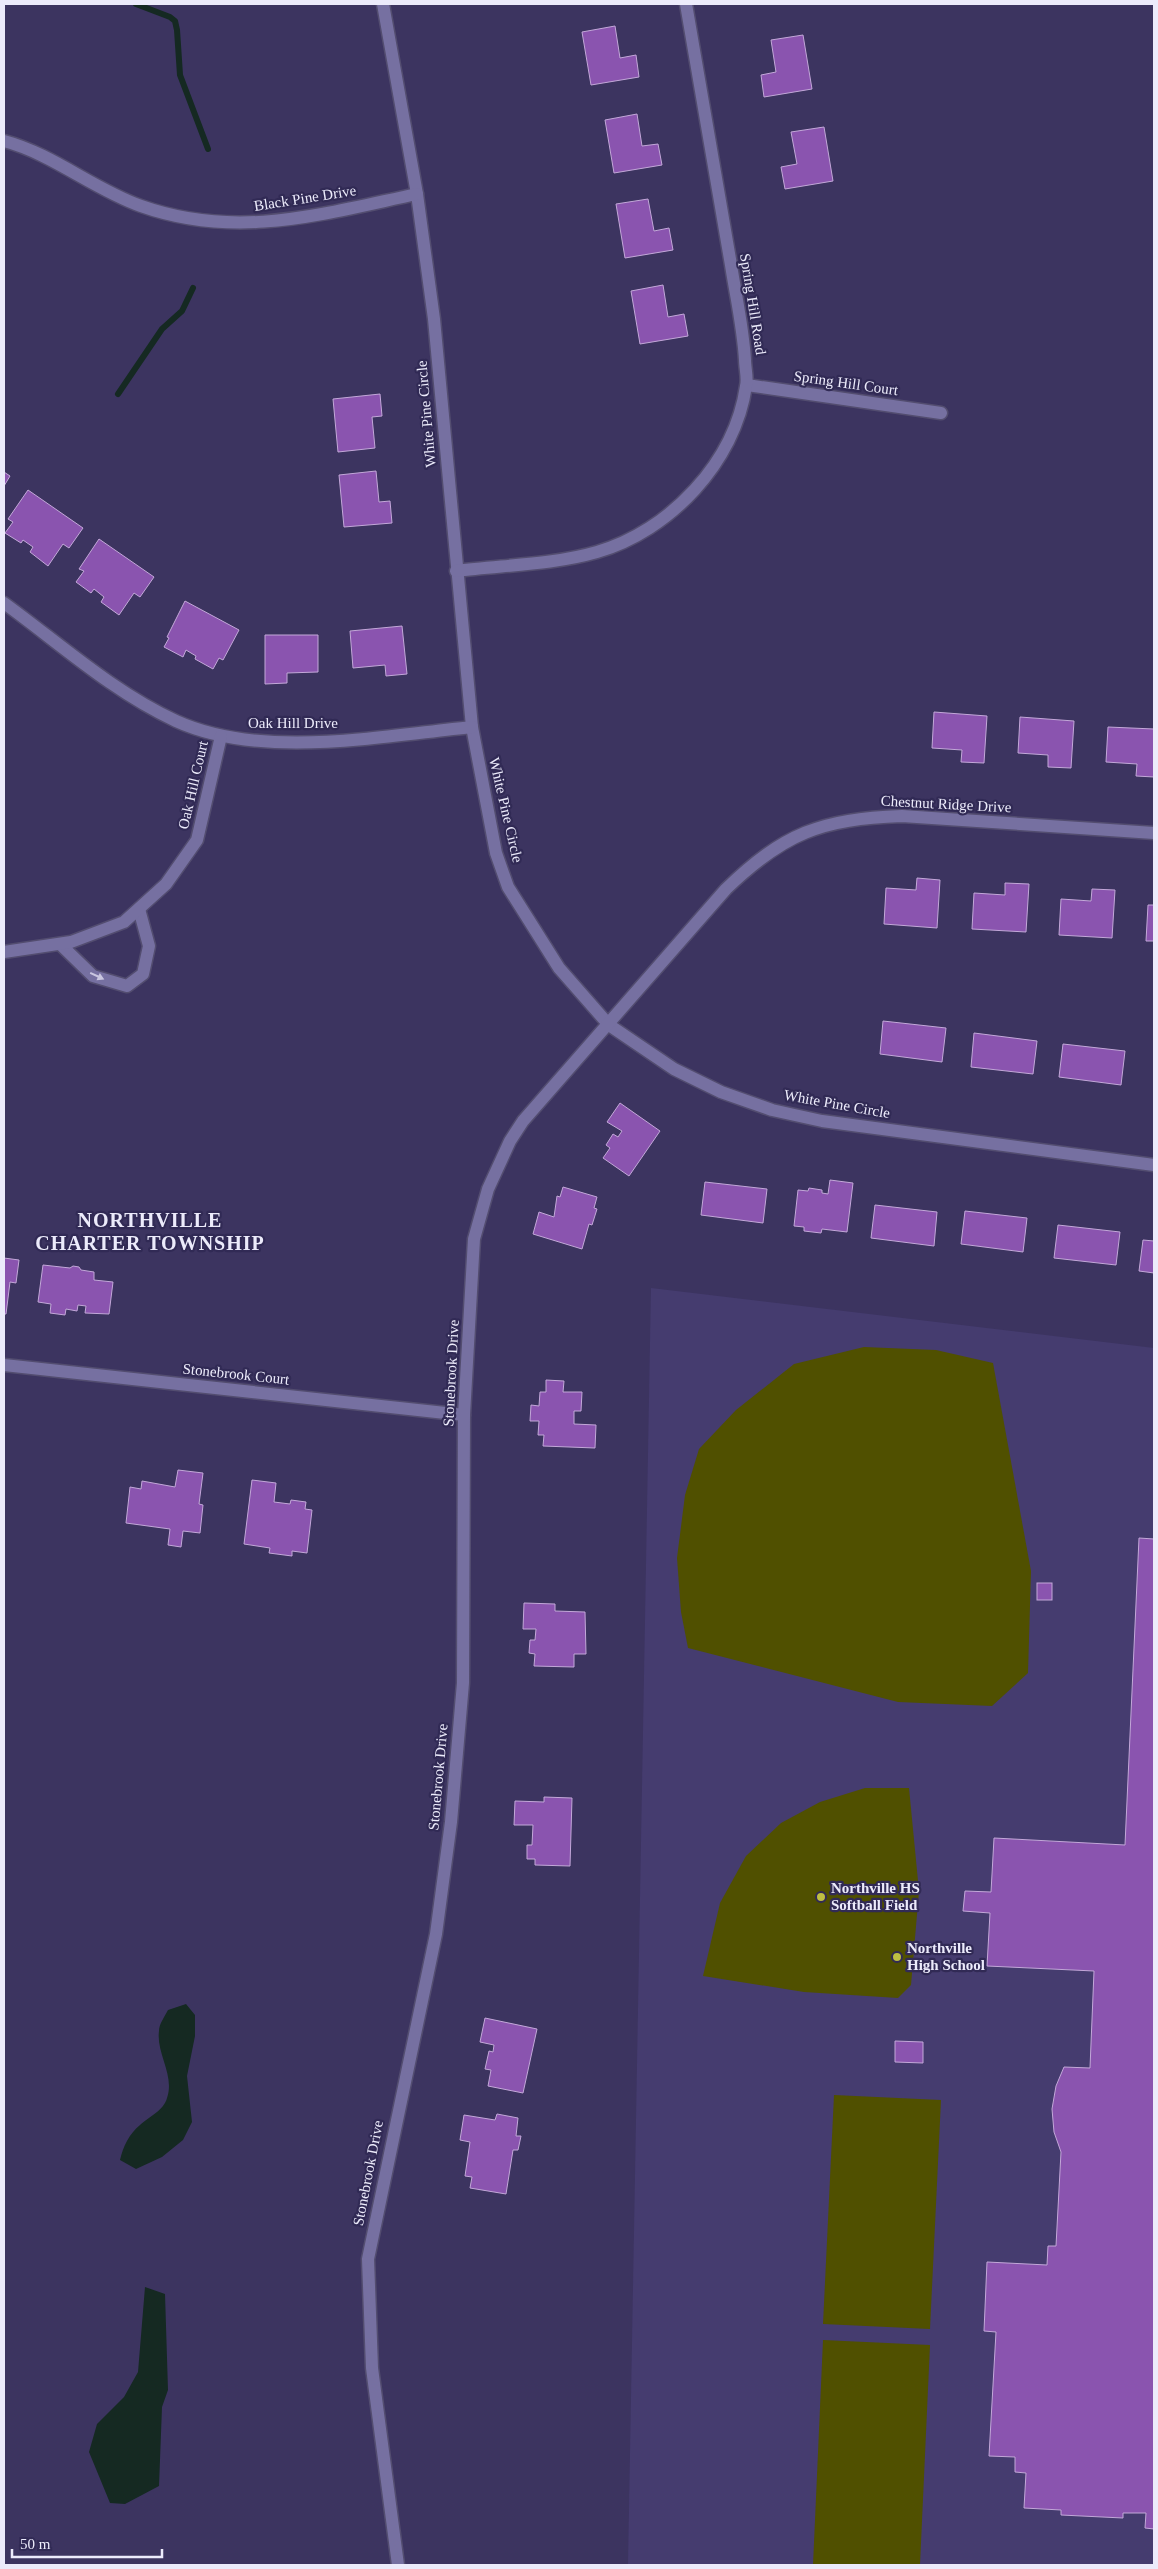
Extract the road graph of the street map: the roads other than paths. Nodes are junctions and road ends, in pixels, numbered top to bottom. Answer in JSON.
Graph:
{"nodes":[{"id":1,"x":383,"y":4,"type":"edge"},
{"id":2,"x":686,"y":4,"type":"edge"},
{"id":3,"x":4,"y":141,"type":"edge"},
{"id":4,"x":417,"y":194,"type":"junction"},
{"id":5,"x":747,"y":385,"type":"junction"},
{"id":6,"x":941,"y":413,"type":"dead end"},
{"id":7,"x":456,"y":571,"type":"junction"},
{"id":8,"x":4,"y":603,"type":"edge"},
{"id":9,"x":472,"y":727,"type":"junction"},
{"id":10,"x":221,"y":736,"type":"junction"},
{"id":11,"x":1154,"y":833,"type":"edge"},
{"id":12,"x":138,"y":909,"type":"junction"},
{"id":13,"x":60,"y":944,"type":"junction"},
{"id":14,"x":4,"y":952,"type":"edge"},
{"id":15,"x":609,"y":1025,"type":"junction"},
{"id":16,"x":1154,"y":1165,"type":"edge"},
{"id":17,"x":4,"y":1365,"type":"edge"},
{"id":18,"x":464,"y":1415,"type":"junction"},
{"id":19,"x":398,"y":2565,"type":"edge"}],
"edges":[{"from":1,"to":4,"type":"street","name":"White Pine Circle"},
{"from":2,"to":5,"type":"street","name":"Spring Hill Road"},
{"from":3,"to":4,"type":"street","name":"Black Pine Drive"},
{"from":4,"to":7,"type":"street","name":"White Pine Circle"},
{"from":5,"to":6,"type":"street","name":"Spring Hill Court"},
{"from":5,"to":7,"type":"street","name":"Spring Hill Road"},
{"from":7,"to":9,"type":"street","name":"White Pine Circle"},
{"from":8,"to":10,"type":"street","name":"Oak Hill Drive"},
{"from":9,"to":10,"type":"street","name":"Oak Hill Drive"},
{"from":9,"to":15,"type":"street","name":"White Pine Circle"},
{"from":10,"to":12,"type":"street","name":"Oak Hill Court"},
{"from":11,"to":15,"type":"street","name":"Chestnut Ridge Drive"},
{"from":12,"to":13,"type":"street","name":"Oak Hill Court"},
{"from":13,"to":12,"type":"street","one_way":true},
{"from":13,"to":14,"type":"street","name":"Oak Hill Court"},
{"from":15,"to":16,"type":"street","name":"White Pine Circle"},
{"from":15,"to":18,"type":"street","name":"Stonebrook Drive"},
{"from":17,"to":18,"type":"street","name":"Stonebrook Court"},
{"from":18,"to":19,"type":"street","name":"Stonebrook Drive"}]}
